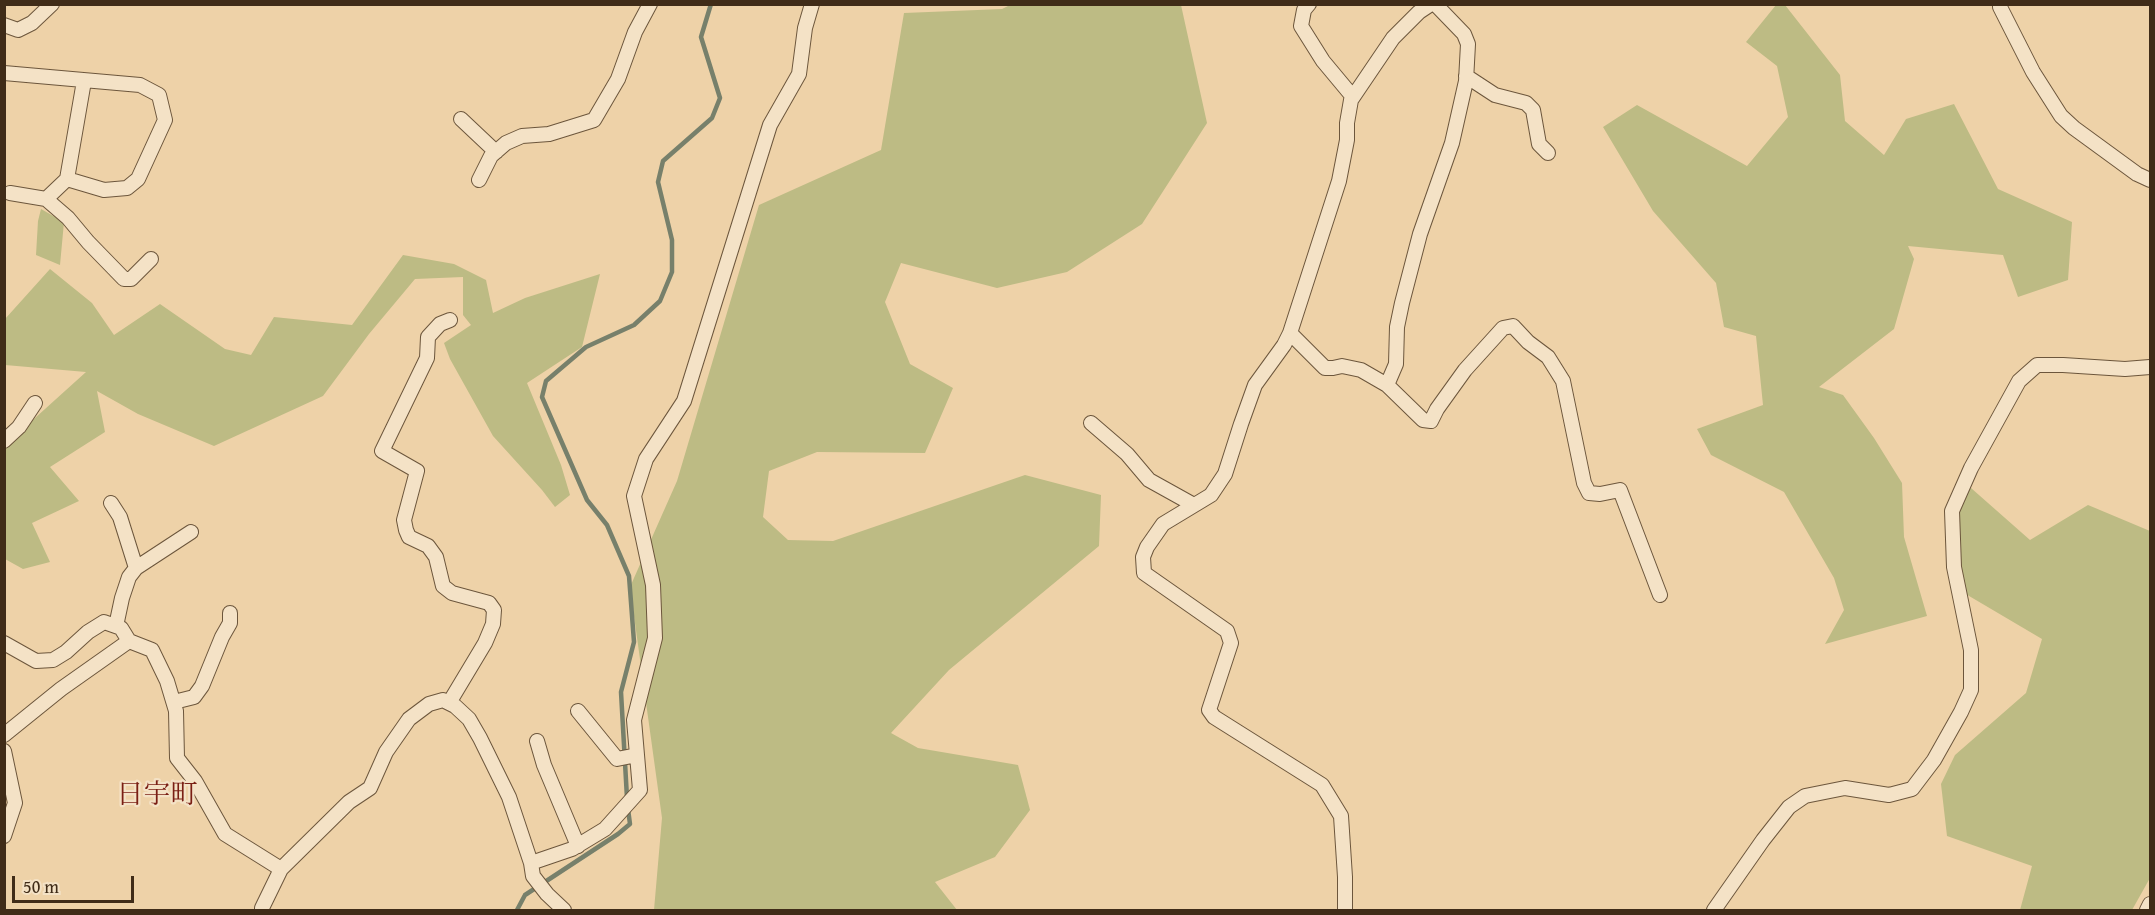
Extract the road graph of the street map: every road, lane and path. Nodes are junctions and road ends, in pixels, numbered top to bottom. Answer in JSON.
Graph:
{"nodes":[{"id":1,"x":52,"y":4,"type":"edge"},
{"id":2,"x":650,"y":4,"type":"edge"},
{"id":3,"x":812,"y":4,"type":"edge"},
{"id":4,"x":1309,"y":4,"type":"edge"},
{"id":5,"x":1433,"y":4,"type":"edge"},
{"id":6,"x":2000,"y":7,"type":"dead end"},
{"id":7,"x":4,"y":25,"type":"edge"},
{"id":8,"x":4,"y":73,"type":"edge"},
{"id":9,"x":1466,"y":76,"type":"junction"},
{"id":10,"x":84,"y":81,"type":"junction"},
{"id":11,"x":1353,"y":97,"type":"junction"},
{"id":12,"x":461,"y":119,"type":"dead end"},
{"id":13,"x":496,"y":152,"type":"junction"},
{"id":14,"x":1548,"y":153,"type":"dead end"},
{"id":15,"x":67,"y":179,"type":"junction"},
{"id":16,"x":479,"y":180,"type":"dead end"},
{"id":17,"x":2151,"y":180,"type":"edge"},
{"id":18,"x":10,"y":193,"type":"dead end"},
{"id":19,"x":46,"y":199,"type":"junction"},
{"id":20,"x":151,"y":259,"type":"dead end"},
{"id":21,"x":450,"y":320,"type":"dead end"},
{"id":22,"x":1290,"y":333,"type":"junction"},
{"id":23,"x":2151,"y":367,"type":"edge"},
{"id":24,"x":1387,"y":385,"type":"junction"},
{"id":25,"x":35,"y":403,"type":"dead end"},
{"id":26,"x":1091,"y":423,"type":"dead end"},
{"id":27,"x":4,"y":441,"type":"edge"},
{"id":28,"x":111,"y":503,"type":"dead end"},
{"id":29,"x":1194,"y":505,"type":"junction"},
{"id":30,"x":191,"y":532,"type":"dead end"},
{"id":31,"x":136,"y":568,"type":"junction"},
{"id":32,"x":1660,"y":595,"type":"dead end"},
{"id":33,"x":230,"y":613,"type":"dead end"},
{"id":34,"x":116,"y":626,"type":"junction"},
{"id":35,"x":129,"y":641,"type":"junction"},
{"id":36,"x":4,"y":643,"type":"edge"},
{"id":37,"x":174,"y":702,"type":"junction"},
{"id":38,"x":449,"y":703,"type":"junction"},
{"id":39,"x":578,"y":711,"type":"dead end"},
{"id":40,"x":4,"y":735,"type":"edge"},
{"id":41,"x":537,"y":741,"type":"dead end"},
{"id":42,"x":4,"y":751,"type":"edge"},
{"id":43,"x":636,"y":755,"type":"junction"},
{"id":44,"x":4,"y":836,"type":"edge"},
{"id":45,"x":578,"y":846,"type":"junction"},
{"id":46,"x":281,"y":869,"type":"junction"},
{"id":47,"x":532,"y":869,"type":"junction"},
{"id":48,"x":2151,"y":904,"type":"edge"},
{"id":49,"x":262,"y":910,"type":"edge"},
{"id":50,"x":564,"y":910,"type":"edge"},
{"id":51,"x":1345,"y":910,"type":"edge"},
{"id":52,"x":1714,"y":910,"type":"edge"},
{"id":53,"x":2147,"y":910,"type":"edge"}],
"edges":[{"from":1,"to":7,"type":"street"},
{"from":2,"to":13,"type":"street"},
{"from":3,"to":43,"type":"street"},
{"from":4,"to":11,"type":"street"},
{"from":5,"to":9,"type":"street"},
{"from":5,"to":11,"type":"street"},
{"from":6,"to":17,"type":"street"},
{"from":8,"to":10,"type":"street"},
{"from":9,"to":14,"type":"street"},
{"from":9,"to":24,"type":"street"},
{"from":10,"to":15,"type":"street"},
{"from":10,"to":15,"type":"street"},
{"from":11,"to":22,"type":"street"},
{"from":12,"to":13,"type":"street"},
{"from":13,"to":16,"type":"street"},
{"from":15,"to":19,"type":"street"},
{"from":18,"to":19,"type":"street"},
{"from":19,"to":20,"type":"street"},
{"from":21,"to":38,"type":"street"},
{"from":22,"to":24,"type":"street"},
{"from":22,"to":29,"type":"street"},
{"from":23,"to":52,"type":"street"},
{"from":24,"to":32,"type":"street"},
{"from":25,"to":27,"type":"street"},
{"from":26,"to":29,"type":"street"},
{"from":28,"to":31,"type":"street"},
{"from":29,"to":51,"type":"street"},
{"from":30,"to":31,"type":"street"},
{"from":31,"to":34,"type":"street"},
{"from":33,"to":37,"type":"street"},
{"from":34,"to":35,"type":"street"},
{"from":34,"to":36,"type":"street"},
{"from":35,"to":37,"type":"street"},
{"from":35,"to":40,"type":"street"},
{"from":37,"to":46,"type":"street"},
{"from":38,"to":46,"type":"street"},
{"from":38,"to":47,"type":"street"},
{"from":39,"to":43,"type":"street"},
{"from":41,"to":45,"type":"street"},
{"from":42,"to":44,"type":"street"},
{"from":43,"to":45,"type":"street"},
{"from":45,"to":47,"type":"street"},
{"from":46,"to":49,"type":"street"},
{"from":47,"to":50,"type":"street"},
{"from":48,"to":53,"type":"street"}]}
